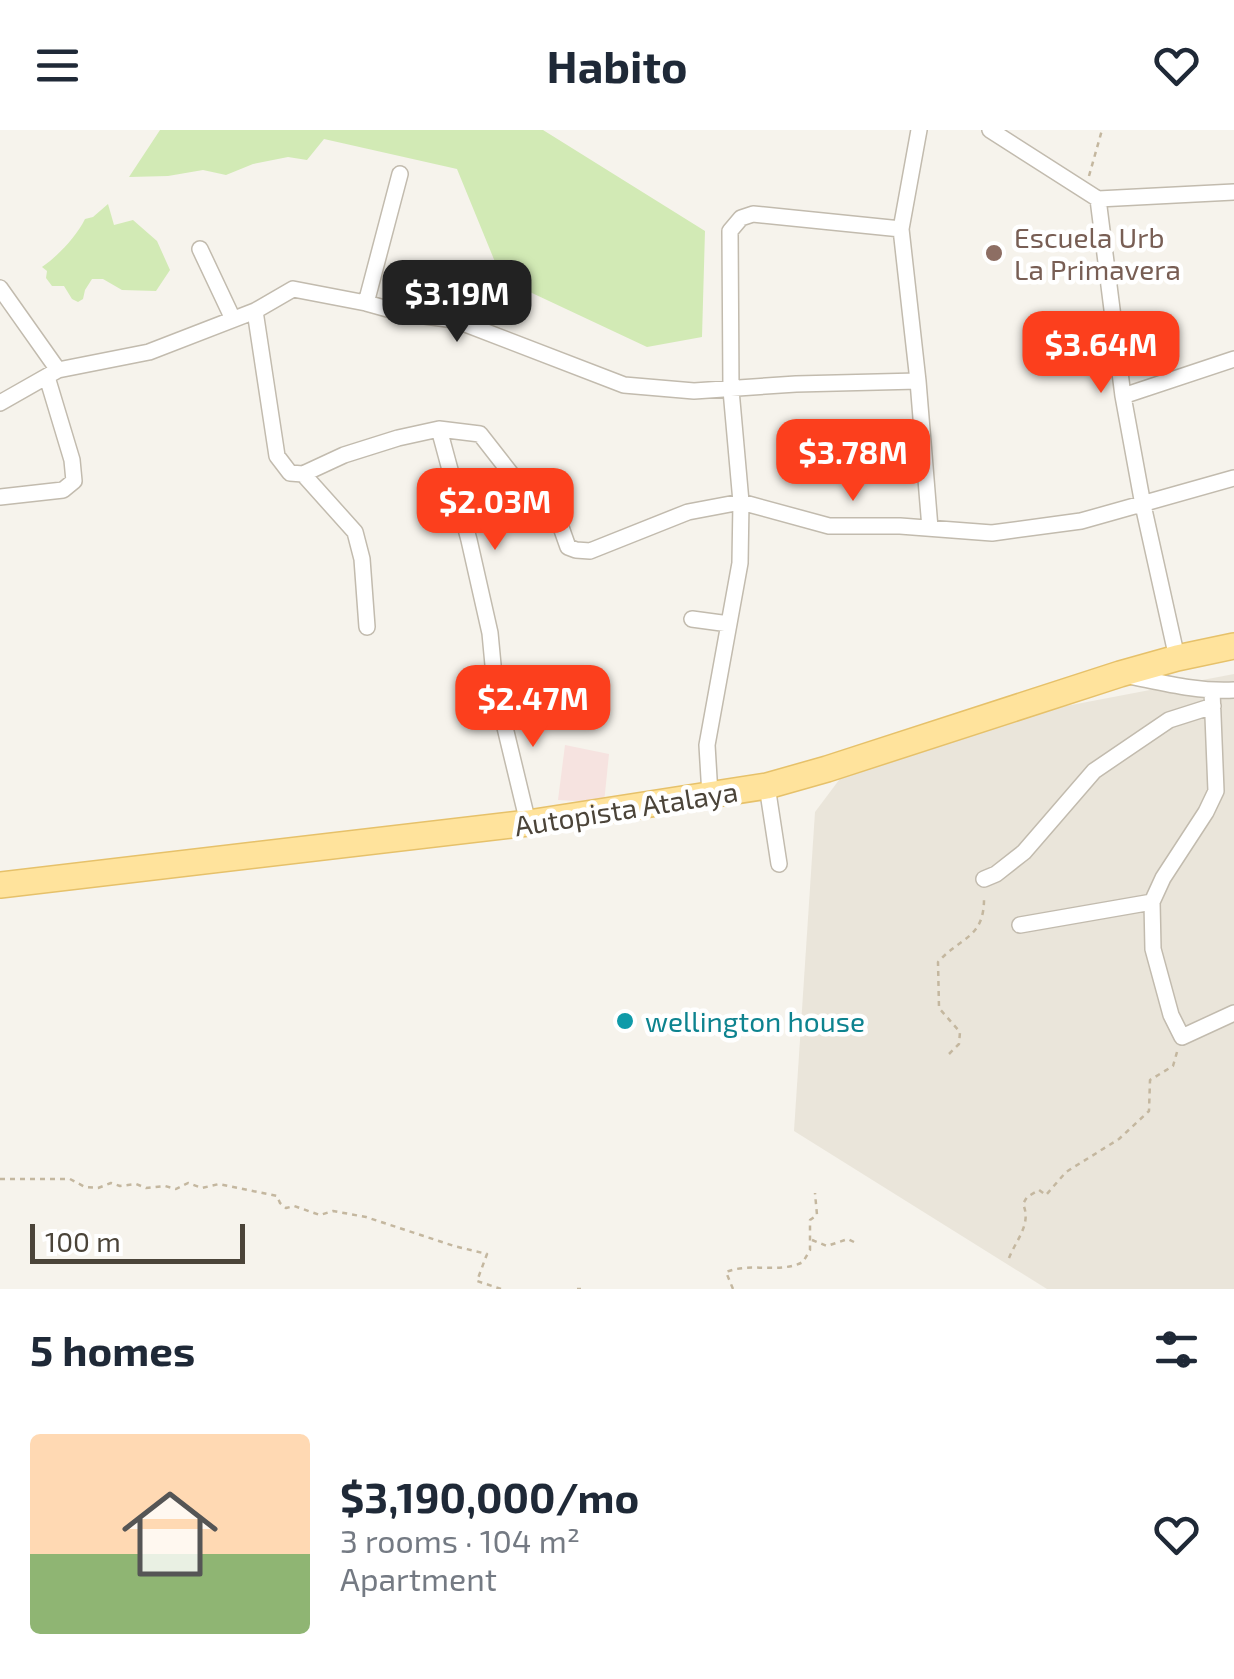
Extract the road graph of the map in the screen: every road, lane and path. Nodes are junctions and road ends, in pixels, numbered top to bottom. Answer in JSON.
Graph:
{"nodes":[{"id":1,"x":919,"y":130,"type":"edge"},
{"id":2,"x":990,"y":130,"type":"edge"},
{"id":3,"x":1102,"y":130,"type":"edge"},
{"id":4,"x":400,"y":174,"type":"dead end"},
{"id":5,"x":1234,"y":192,"type":"edge"},
{"id":6,"x":1091,"y":194,"type":"junction"},
{"id":7,"x":901,"y":229,"type":"junction"},
{"id":8,"x":200,"y":249,"type":"dead end"},
{"id":9,"x":0,"y":288,"type":"edge"},
{"id":10,"x":366,"y":302,"type":"junction"},
{"id":11,"x":255,"y":311,"type":"junction"},
{"id":12,"x":233,"y":318,"type":"junction"},
{"id":13,"x":1234,"y":359,"type":"edge"},
{"id":14,"x":52,"y":374,"type":"junction"},
{"id":15,"x":918,"y":381,"type":"junction"},
{"id":16,"x":731,"y":390,"type":"junction"},
{"id":17,"x":1124,"y":396,"type":"junction"},
{"id":18,"x":0,"y":403,"type":"edge"},
{"id":19,"x":440,"y":429,"type":"junction"},
{"id":20,"x":303,"y":474,"type":"junction"},
{"id":21,"x":1234,"y":478,"type":"edge"},
{"id":22,"x":0,"y":497,"type":"edge"},
{"id":23,"x":741,"y":502,"type":"junction"},
{"id":24,"x":1144,"y":505,"type":"junction"},
{"id":25,"x":930,"y":528,"type":"junction"},
{"id":26,"x":692,"y":619,"type":"dead end"},
{"id":27,"x":728,"y":624,"type":"junction"},
{"id":28,"x":367,"y":627,"type":"dead end"},
{"id":29,"x":1234,"y":646,"type":"edge"},
{"id":30,"x":1177,"y":658,"type":"junction"},
{"id":31,"x":1120,"y":674,"type":"junction"},
{"id":32,"x":1234,"y":690,"type":"edge"},
{"id":33,"x":1213,"y":698,"type":"junction"},
{"id":34,"x":767,"y":786,"type":"junction"},
{"id":35,"x":710,"y":796,"type":"junction"},
{"id":36,"x":528,"y":824,"type":"junction"},
{"id":37,"x":779,"y":864,"type":"dead end"},
{"id":38,"x":984,"y":880,"type":"joint"},
{"id":39,"x":0,"y":885,"type":"edge"},
{"id":40,"x":1152,"y":902,"type":"junction"},
{"id":41,"x":1020,"y":925,"type":"dead end"},
{"id":42,"x":1234,"y":1013,"type":"edge"},
{"id":43,"x":1182,"y":1037,"type":"junction"},
{"id":44,"x":948,"y":1054,"type":"dead end"},
{"id":45,"x":0,"y":1179,"type":"edge"},
{"id":46,"x":815,"y":1192,"type":"dead end"},
{"id":47,"x":810,"y":1239,"type":"junction"},
{"id":48,"x":854,"y":1242,"type":"dead end"},
{"id":49,"x":1008,"y":1258,"type":"dead end"},
{"id":50,"x":501,"y":1289,"type":"edge"},
{"id":51,"x":733,"y":1289,"type":"edge"}],
"edges":[{"from":1,"to":7,"type":"street"},
{"from":2,"to":6,"type":"street"},
{"from":3,"to":6,"type":"path"},
{"from":4,"to":10,"type":"street"},
{"from":5,"to":6,"type":"street"},
{"from":6,"to":17,"type":"street"},
{"from":7,"to":15,"type":"street"},
{"from":7,"to":16,"type":"street"},
{"from":8,"to":12,"type":"street"},
{"from":9,"to":14,"type":"street"},
{"from":10,"to":11,"type":"street"},
{"from":10,"to":16,"type":"street"},
{"from":11,"to":12,"type":"street"},
{"from":11,"to":20,"type":"street"},
{"from":12,"to":14,"type":"street"},
{"from":13,"to":17,"type":"street"},
{"from":14,"to":18,"type":"street"},
{"from":14,"to":22,"type":"street"},
{"from":15,"to":16,"type":"street"},
{"from":15,"to":25,"type":"street"},
{"from":16,"to":23,"type":"street"},
{"from":17,"to":24,"type":"street"},
{"from":19,"to":20,"type":"street"},
{"from":19,"to":23,"type":"street"},
{"from":19,"to":36,"type":"street"},
{"from":20,"to":28,"type":"street"},
{"from":21,"to":24,"type":"street"},
{"from":23,"to":25,"type":"street"},
{"from":23,"to":27,"type":"street"},
{"from":24,"to":25,"type":"street"},
{"from":24,"to":30,"type":"street"},
{"from":26,"to":27,"type":"street"},
{"from":27,"to":35,"type":"street"},
{"from":29,"to":30,"type":"main road","name":"Autopista Atalaya"},
{"from":30,"to":31,"type":"main road","name":"Autopista Atalaya"},
{"from":31,"to":33,"type":"street"},
{"from":31,"to":34,"type":"main road","name":"Autopista Atalaya"},
{"from":32,"to":33,"type":"street"},
{"from":33,"to":38,"type":"street"},
{"from":33,"to":40,"type":"street"},
{"from":34,"to":35,"type":"main road","name":"Autopista Atalaya"},
{"from":34,"to":37,"type":"street"},
{"from":35,"to":36,"type":"main road","name":"Autopista Atalaya"},
{"from":36,"to":39,"type":"main road","name":"Autopista Atalaya"},
{"from":38,"to":44,"type":"path"},
{"from":40,"to":41,"type":"street"},
{"from":40,"to":43,"type":"street"},
{"from":42,"to":43,"type":"street"},
{"from":43,"to":49,"type":"path"},
{"from":45,"to":50,"type":"path"},
{"from":46,"to":47,"type":"path"},
{"from":47,"to":48,"type":"path"},
{"from":47,"to":51,"type":"path"}]}
